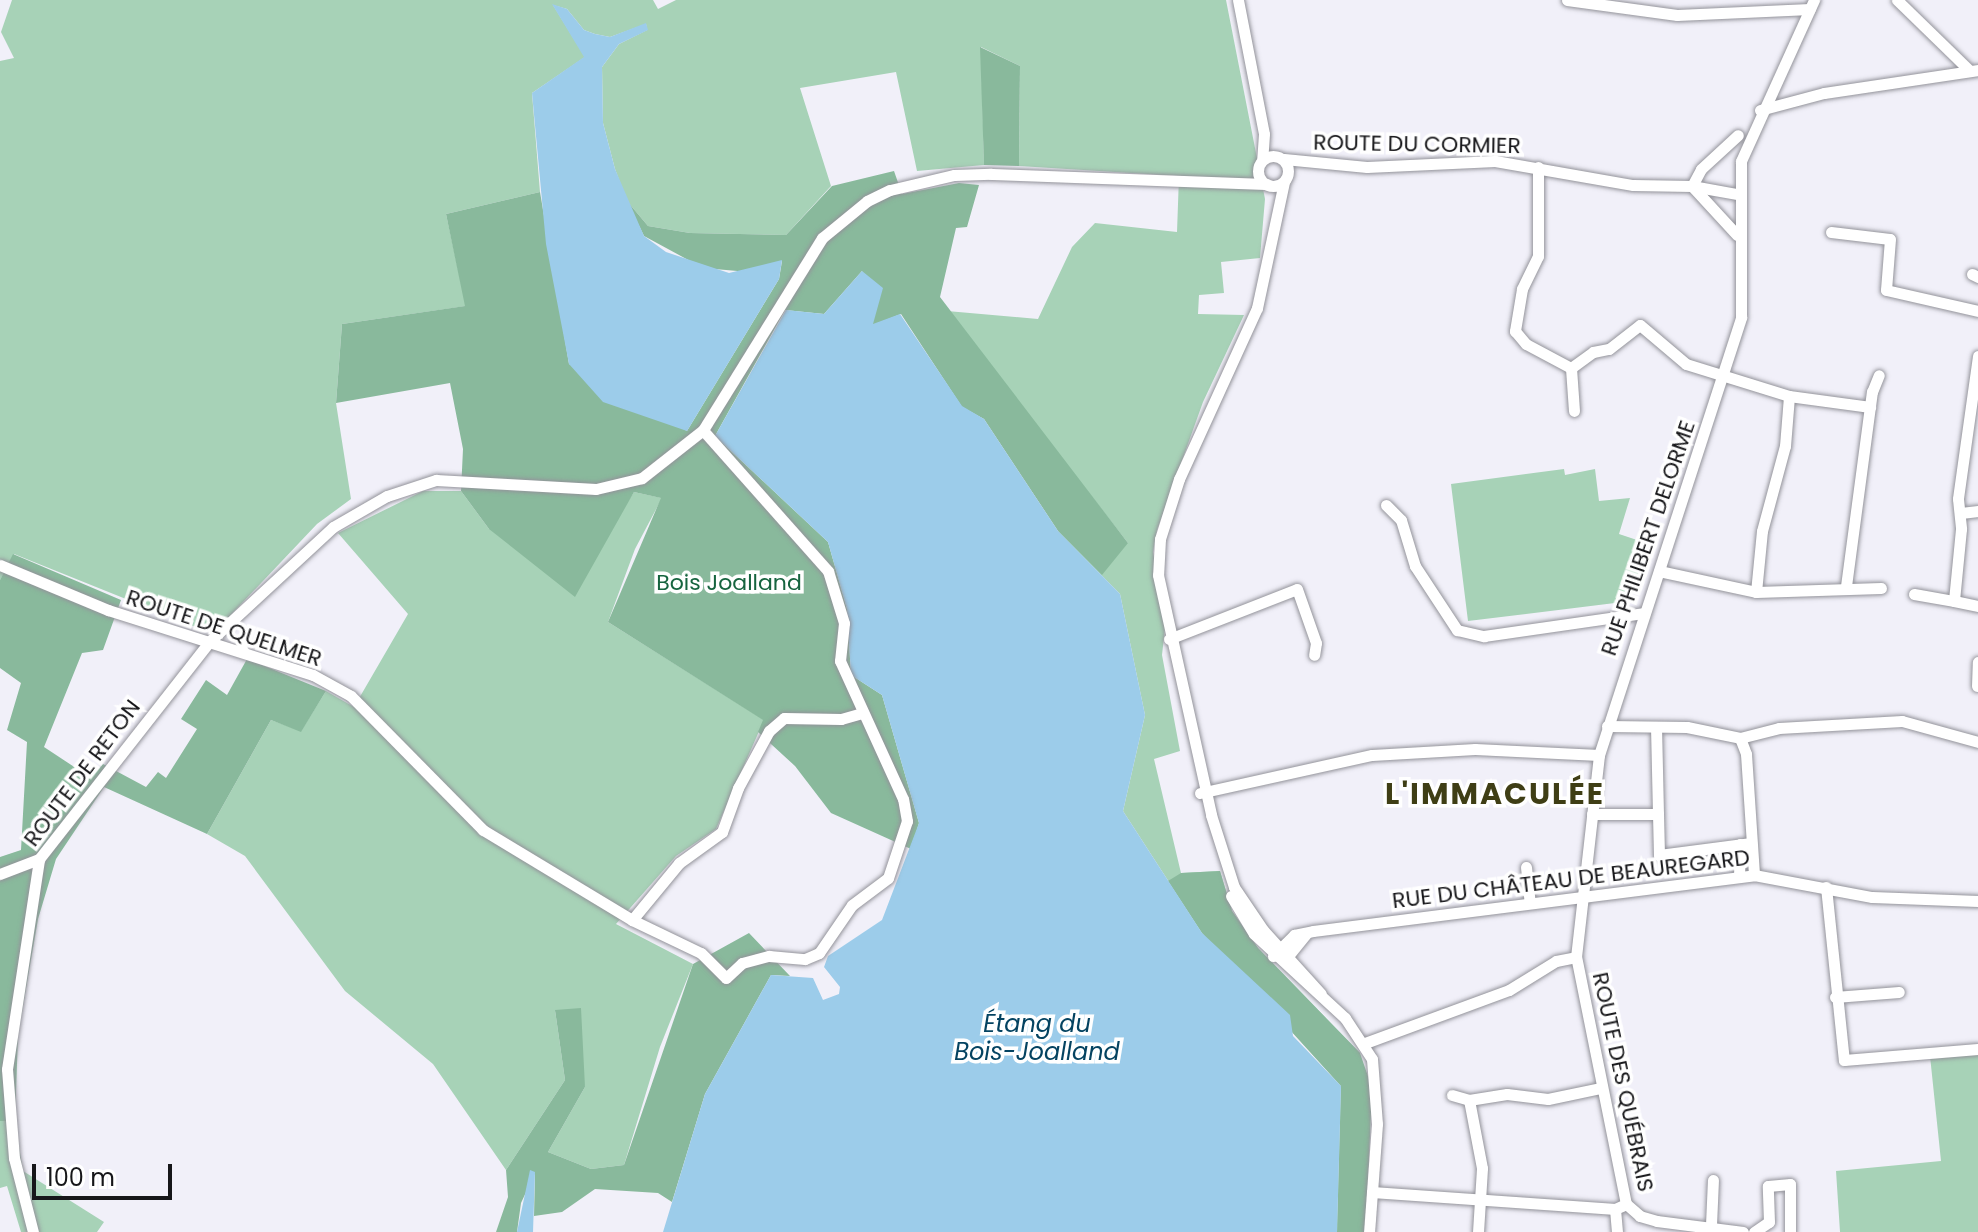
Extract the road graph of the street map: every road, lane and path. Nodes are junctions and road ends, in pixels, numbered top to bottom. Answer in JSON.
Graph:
{"nodes":[{"id":1,"x":1238,"y":0,"type":"edge"},
{"id":2,"x":1567,"y":0,"type":"edge"},
{"id":3,"x":1897,"y":0,"type":"edge"},
{"id":4,"x":1812,"y":5,"type":"edge"},
{"id":5,"x":1973,"y":70,"type":"edge"},
{"id":6,"x":1760,"y":110,"type":"junction"},
{"id":7,"x":1264,"y":134,"type":"junction"},
{"id":8,"x":1738,"y":135,"type":"dead end"},
{"id":9,"x":1281,"y":157,"type":"junction"},
{"id":10,"x":1260,"y":164,"type":"junction"},
{"id":11,"x":1318,"y":164,"type":"junction"},
{"id":12,"x":1538,"y":167,"type":"junction"},
{"id":13,"x":1286,"y":179,"type":"junction"},
{"id":14,"x":1231,"y":185,"type":"junction"},
{"id":15,"x":1268,"y":185,"type":"junction"},
{"id":16,"x":1692,"y":186,"type":"junction"},
{"id":17,"x":1737,"y":194,"type":"junction"},
{"id":18,"x":1279,"y":221,"type":"junction"},
{"id":19,"x":1831,"y":232,"type":"dead end"},
{"id":20,"x":1737,"y":235,"type":"junction"},
{"id":21,"x":1978,"y":311,"type":"edge"},
{"id":22,"x":1978,"y":356,"type":"edge"},
{"id":23,"x":1571,"y":368,"type":"junction"},
{"id":24,"x":1879,"y":375,"type":"dead end"},
{"id":25,"x":1725,"y":376,"type":"junction"},
{"id":26,"x":1789,"y":396,"type":"junction"},
{"id":27,"x":1870,"y":407,"type":"junction"},
{"id":28,"x":1574,"y":411,"type":"dead end"},
{"id":29,"x":1974,"y":422,"type":"edge"},
{"id":30,"x":703,"y":430,"type":"junction"},
{"id":31,"x":1386,"y":505,"type":"dead end"},
{"id":32,"x":1978,"y":511,"type":"edge"},
{"id":33,"x":1961,"y":513,"type":"junction"},
{"id":34,"x":0,"y":565,"type":"edge"},
{"id":35,"x":1659,"y":571,"type":"junction"},
{"id":36,"x":1846,"y":586,"type":"junction"},
{"id":37,"x":1881,"y":588,"type":"dead end"},
{"id":38,"x":1756,"y":592,"type":"junction"},
{"id":39,"x":1914,"y":594,"type":"dead end"},
{"id":40,"x":1954,"y":601,"type":"junction"},
{"id":41,"x":1978,"y":606,"type":"edge"},
{"id":42,"x":1644,"y":613,"type":"junction"},
{"id":43,"x":1169,"y":639,"type":"junction"},
{"id":44,"x":211,"y":640,"type":"junction"},
{"id":45,"x":1314,"y":655,"type":"dead end"},
{"id":46,"x":1978,"y":662,"type":"edge"},
{"id":47,"x":1179,"y":682,"type":"junction"},
{"id":48,"x":1977,"y":686,"type":"edge"},
{"id":49,"x":862,"y":713,"type":"junction"},
{"id":50,"x":1607,"y":726,"type":"junction"},
{"id":51,"x":1656,"y":727,"type":"junction"},
{"id":52,"x":1740,"y":738,"type":"junction"},
{"id":53,"x":1978,"y":742,"type":"edge"},
{"id":54,"x":1599,"y":755,"type":"junction"},
{"id":55,"x":1203,"y":792,"type":"junction"},
{"id":56,"x":1592,"y":814,"type":"junction"},
{"id":57,"x":1658,"y":814,"type":"junction"},
{"id":58,"x":1746,"y":844,"type":"junction"},
{"id":59,"x":39,"y":859,"type":"junction"},
{"id":60,"x":1526,"y":867,"type":"dead end"},
{"id":61,"x":0,"y":874,"type":"edge"},
{"id":62,"x":1754,"y":875,"type":"junction"},
{"id":63,"x":1739,"y":876,"type":"junction"},
{"id":64,"x":1826,"y":887,"type":"junction"},
{"id":65,"x":1585,"y":896,"type":"junction"},
{"id":66,"x":1978,"y":901,"type":"edge"},
{"id":67,"x":1530,"y":903,"type":"junction"},
{"id":68,"x":632,"y":920,"type":"junction"},
{"id":69,"x":1259,"y":932,"type":"junction"},
{"id":70,"x":1300,"y":934,"type":"junction"},
{"id":71,"x":1276,"y":951,"type":"junction"},
{"id":72,"x":1288,"y":956,"type":"junction"},
{"id":73,"x":1576,"y":957,"type":"junction"},
{"id":74,"x":1899,"y":992,"type":"dead end"},
{"id":75,"x":1321,"y":994,"type":"junction"},
{"id":76,"x":1835,"y":997,"type":"junction"},
{"id":77,"x":1365,"y":1043,"type":"junction"},
{"id":78,"x":1978,"y":1049,"type":"edge"},
{"id":79,"x":1600,"y":1088,"type":"junction"},
{"id":80,"x":1452,"y":1095,"type":"dead end"},
{"id":81,"x":1469,"y":1100,"type":"junction"},
{"id":82,"x":1713,"y":1180,"type":"dead end"},
{"id":83,"x":1372,"y":1192,"type":"junction"},
{"id":84,"x":1481,"y":1199,"type":"junction"},
{"id":85,"x":1621,"y":1207,"type":"junction"},
{"id":86,"x":1711,"y":1225,"type":"junction"},
{"id":87,"x":1769,"y":1227,"type":"edge"},
{"id":88,"x":33,"y":1232,"type":"edge"},
{"id":89,"x":1369,"y":1232,"type":"edge"},
{"id":90,"x":1478,"y":1232,"type":"edge"},
{"id":91,"x":1617,"y":1232,"type":"edge"},
{"id":92,"x":1743,"y":1232,"type":"edge"},
{"id":93,"x":1754,"y":1232,"type":"edge"},
{"id":94,"x":1790,"y":1232,"type":"edge"}],
"edges":[{"from":1,"to":7,"type":"street"},
{"from":2,"to":4,"type":"street"},
{"from":3,"to":5,"type":"street"},
{"from":4,"to":6,"type":"street","name":"RUE PHILIBERT DELORME"},
{"from":5,"to":6,"type":"street"},
{"from":6,"to":17,"type":"street","name":"RUE PHILIBERT DELORME"},
{"from":7,"to":9,"type":"street"},
{"from":7,"to":10,"type":"street"},
{"from":8,"to":16,"type":"street"},
{"from":9,"to":10,"type":"street"},
{"from":9,"to":11,"type":"street","name":"ROUTE DU CORMIER"},
{"from":9,"to":13,"type":"street"},
{"from":10,"to":14,"type":"street"},
{"from":10,"to":15,"type":"street"},
{"from":11,"to":12,"type":"street","name":"ROUTE DU CORMIER"},
{"from":11,"to":13,"type":"street","name":"ROUTE DE RETON"},
{"from":12,"to":16,"type":"street","name":"ROUTE DU CORMIER"},
{"from":12,"to":23,"type":"street"},
{"from":13,"to":15,"type":"street","name":"ROUTE DE RETON"},
{"from":13,"to":18,"type":"street"},
{"from":14,"to":15,"type":"street","name":"ROUTE DE RETON"},
{"from":14,"to":30,"type":"street","name":"ROUTE DE RETON"},
{"from":15,"to":18,"type":"street"},
{"from":16,"to":17,"type":"street","name":"ROUTE DU CORMIER"},
{"from":16,"to":20,"type":"street"},
{"from":17,"to":20,"type":"street","name":"RUE PHILIBERT DELORME"},
{"from":18,"to":43,"type":"street"},
{"from":19,"to":21,"type":"street"},
{"from":20,"to":25,"type":"street","name":"RUE PHILIBERT DELORME"},
{"from":22,"to":29,"type":"street"},
{"from":23,"to":25,"type":"street"},
{"from":23,"to":28,"type":"street"},
{"from":24,"to":27,"type":"street"},
{"from":25,"to":26,"type":"street"},
{"from":25,"to":35,"type":"street","name":"RUE PHILIBERT DELORME"},
{"from":26,"to":27,"type":"street"},
{"from":26,"to":38,"type":"street"},
{"from":27,"to":36,"type":"street"},
{"from":29,"to":33,"type":"street"},
{"from":30,"to":44,"type":"street","name":"ROUTE DE RETON"},
{"from":30,"to":49,"type":"street"},
{"from":31,"to":42,"type":"street"},
{"from":32,"to":33,"type":"street"},
{"from":33,"to":40,"type":"street"},
{"from":34,"to":44,"type":"street","name":"ROUTE DE QUELMER"},
{"from":35,"to":38,"type":"street"},
{"from":35,"to":42,"type":"street","name":"RUE PHILIBERT DELORME"},
{"from":36,"to":37,"type":"street"},
{"from":36,"to":38,"type":"street"},
{"from":39,"to":40,"type":"street"},
{"from":40,"to":41,"type":"street"},
{"from":42,"to":50,"type":"street","name":"RUE PHILIBERT DELORME"},
{"from":43,"to":45,"type":"street"},
{"from":43,"to":47,"type":"street"},
{"from":44,"to":59,"type":"street","name":"ROUTE DE RETON"},
{"from":44,"to":68,"type":"street","name":"ROUTE DE QUELMER"},
{"from":46,"to":48,"type":"street"},
{"from":47,"to":55,"type":"street"},
{"from":47,"to":55,"type":"street"},
{"from":49,"to":68,"type":"street"},
{"from":49,"to":68,"type":"street","name":"ROUTE DE QUELMER"},
{"from":50,"to":51,"type":"street"},
{"from":50,"to":54,"type":"street","name":"RUE PHILIBERT DELORME"},
{"from":51,"to":52,"type":"street"},
{"from":51,"to":57,"type":"street"},
{"from":52,"to":53,"type":"street"},
{"from":52,"to":58,"type":"street"},
{"from":54,"to":55,"type":"street"},
{"from":54,"to":56,"type":"street","name":"RUE PHILIBERT DELORME"},
{"from":55,"to":69,"type":"street"},
{"from":56,"to":57,"type":"street"},
{"from":56,"to":65,"type":"street","name":"RUE PHILIBERT DELORME"},
{"from":57,"to":58,"type":"street"},
{"from":58,"to":62,"type":"street"},
{"from":58,"to":63,"type":"street"},
{"from":59,"to":61,"type":"street"},
{"from":59,"to":88,"type":"street","name":"ROUTE DE RETON"},
{"from":60,"to":67,"type":"street"},
{"from":62,"to":63,"type":"street","name":"RUE DU CHÂTEAU DE BEAUREGARD"},
{"from":62,"to":64,"type":"street","name":"RUE DU CHÂTEAU DE BEAUREGARD"},
{"from":63,"to":65,"type":"street","name":"RUE DU CHÂTEAU DE BEAUREGARD"},
{"from":64,"to":66,"type":"street","name":"RUE DU CHÂTEAU DE BEAUREGARD"},
{"from":64,"to":76,"type":"street"},
{"from":65,"to":67,"type":"street","name":"RUE DU CHÂTEAU DE BEAUREGARD"},
{"from":65,"to":73,"type":"street","name":"ROUTE DES QUÉBRAIS"},
{"from":67,"to":70,"type":"street","name":"RUE DU CHÂTEAU DE BEAUREGARD"},
{"from":69,"to":70,"type":"street"},
{"from":69,"to":71,"type":"street"},
{"from":70,"to":71,"type":"street"},
{"from":70,"to":72,"type":"street"},
{"from":71,"to":72,"type":"street"},
{"from":71,"to":75,"type":"street"},
{"from":72,"to":75,"type":"street"},
{"from":73,"to":77,"type":"street"},
{"from":73,"to":79,"type":"street","name":"ROUTE DES QUÉBRAIS"},
{"from":74,"to":76,"type":"street"},
{"from":75,"to":77,"type":"street"},
{"from":76,"to":78,"type":"street"},
{"from":77,"to":83,"type":"street"},
{"from":79,"to":81,"type":"street"},
{"from":79,"to":85,"type":"street","name":"ROUTE DES QUÉBRAIS"},
{"from":80,"to":81,"type":"street"},
{"from":81,"to":84,"type":"street"},
{"from":82,"to":86,"type":"street"},
{"from":83,"to":84,"type":"street"},
{"from":83,"to":89,"type":"street"},
{"from":84,"to":85,"type":"street"},
{"from":84,"to":90,"type":"street"},
{"from":85,"to":86,"type":"street","name":"ROUTE DES QUÉBRAIS"},
{"from":85,"to":91,"type":"street"},
{"from":86,"to":92,"type":"street","name":"ROUTE DES QUÉBRAIS"},
{"from":87,"to":93,"type":"street"},
{"from":87,"to":94,"type":"street"}]}
